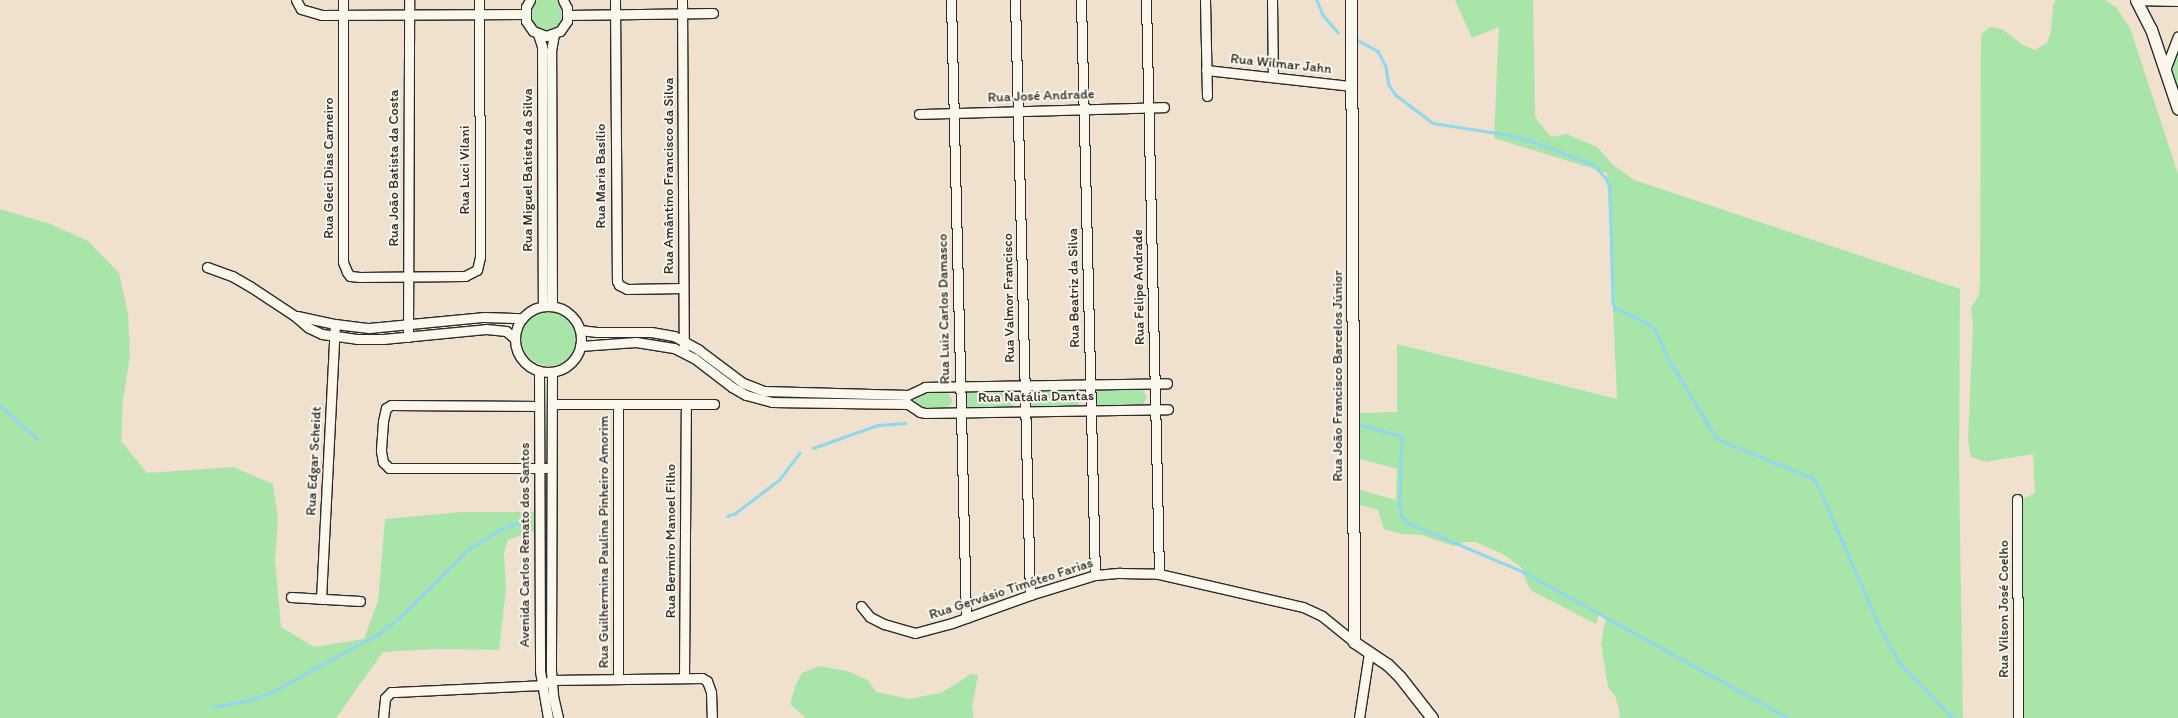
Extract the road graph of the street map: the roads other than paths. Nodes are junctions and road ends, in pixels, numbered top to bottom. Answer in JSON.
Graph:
{"nodes":[{"id":1,"x":296,"y":0,"type":"edge"},
{"id":2,"x":343,"y":0,"type":"edge"},
{"id":3,"x":409,"y":0,"type":"edge"},
{"id":4,"x":479,"y":0,"type":"edge"},
{"id":5,"x":530,"y":0,"type":"edge"},
{"id":6,"x":563,"y":0,"type":"edge"},
{"id":7,"x":615,"y":0,"type":"edge"},
{"id":8,"x":682,"y":0,"type":"edge"},
{"id":9,"x":951,"y":0,"type":"edge"},
{"id":10,"x":1015,"y":0,"type":"edge"},
{"id":11,"x":1081,"y":0,"type":"edge"},
{"id":12,"x":1146,"y":0,"type":"edge"},
{"id":13,"x":1205,"y":0,"type":"edge"},
{"id":14,"x":1272,"y":0,"type":"edge"},
{"id":15,"x":1351,"y":0,"type":"edge"},
{"id":16,"x":2137,"y":0,"type":"edge"},
{"id":17,"x":2178,"y":1,"type":"edge"},
{"id":18,"x":713,"y":13,"type":"dead end"},
{"id":19,"x":343,"y":14,"type":"junction"},
{"id":20,"x":479,"y":14,"type":"junction"},
{"id":21,"x":525,"y":14,"type":"junction"},
{"id":22,"x":615,"y":14,"type":"junction"},
{"id":23,"x":682,"y":14,"type":"junction"},
{"id":24,"x":409,"y":15,"type":"junction"},
{"id":25,"x":568,"y":15,"type":"junction"},
{"id":26,"x":538,"y":34,"type":"junction"},
{"id":27,"x":554,"y":34,"type":"junction"},
{"id":28,"x":2178,"y":36,"type":"edge"},
{"id":29,"x":1206,"y":70,"type":"junction"},
{"id":30,"x":2165,"y":70,"type":"junction"},
{"id":31,"x":1273,"y":77,"type":"junction"},
{"id":32,"x":1352,"y":86,"type":"junction"},
{"id":33,"x":1207,"y":96,"type":"dead end"},
{"id":34,"x":1149,"y":107,"type":"junction"},
{"id":35,"x":1164,"y":107,"type":"dead end"},
{"id":36,"x":1084,"y":109,"type":"junction"},
{"id":37,"x":2178,"y":109,"type":"edge"},
{"id":38,"x":1018,"y":111,"type":"junction"},
{"id":39,"x":954,"y":113,"type":"junction"},
{"id":40,"x":919,"y":114,"type":"dead end"},
{"id":41,"x":206,"y":267,"type":"dead end"},
{"id":42,"x":408,"y":277,"type":"junction"},
{"id":43,"x":683,"y":288,"type":"junction"},
{"id":44,"x":548,"y":305,"type":"junction"},
{"id":45,"x":296,"y":316,"type":"junction"},
{"id":46,"x":522,"y":318,"type":"junction"},
{"id":47,"x":335,"y":324,"type":"junction"},
{"id":48,"x":408,"y":325,"type":"junction"},
{"id":49,"x":580,"y":330,"type":"junction"},
{"id":50,"x":334,"y":336,"type":"junction"},
{"id":51,"x":408,"y":337,"type":"junction"},
{"id":52,"x":514,"y":338,"type":"junction"},
{"id":53,"x":684,"y":340,"type":"junction"},
{"id":54,"x":580,"y":346,"type":"junction"},
{"id":55,"x":684,"y":352,"type":"junction"},
{"id":56,"x":539,"y":371,"type":"junction"},
{"id":57,"x":552,"y":372,"type":"junction"},
{"id":58,"x":1155,"y":383,"type":"junction"},
{"id":59,"x":1167,"y":383,"type":"dead end"},
{"id":60,"x":1090,"y":384,"type":"junction"},
{"id":61,"x":1025,"y":385,"type":"junction"},
{"id":62,"x":960,"y":386,"type":"junction"},
{"id":63,"x":908,"y":399,"type":"junction"},
{"id":64,"x":552,"y":404,"type":"junction"},
{"id":65,"x":618,"y":404,"type":"junction"},
{"id":66,"x":686,"y":404,"type":"junction"},
{"id":67,"x":714,"y":404,"type":"dead end"},
{"id":68,"x":539,"y":406,"type":"junction"},
{"id":69,"x":1156,"y":409,"type":"junction"},
{"id":70,"x":1168,"y":409,"type":"dead end"},
{"id":71,"x":1091,"y":410,"type":"junction"},
{"id":72,"x":1025,"y":411,"type":"junction"},
{"id":73,"x":960,"y":412,"type":"junction"},
{"id":74,"x":538,"y":468,"type":"junction"},
{"id":75,"x":551,"y":468,"type":"junction"},
{"id":76,"x":2017,"y":499,"type":"dead end"},
{"id":77,"x":1159,"y":574,"type":"junction"},
{"id":78,"x":1095,"y":575,"type":"junction"},
{"id":79,"x":1030,"y":595,"type":"junction"},
{"id":80,"x":291,"y":597,"type":"dead end"},
{"id":81,"x":321,"y":599,"type":"junction"},
{"id":82,"x":360,"y":601,"type":"dead end"},
{"id":83,"x":861,"y":606,"type":"dead end"},
{"id":84,"x":966,"y":618,"type":"junction"},
{"id":85,"x":1354,"y":642,"type":"junction"},
{"id":86,"x":1369,"y":653,"type":"junction"},
{"id":87,"x":684,"y":678,"type":"junction"},
{"id":88,"x":618,"y":679,"type":"junction"},
{"id":89,"x":552,"y":680,"type":"junction"},
{"id":90,"x":541,"y":685,"type":"junction"},
{"id":91,"x":383,"y":718,"type":"edge"},
{"id":92,"x":548,"y":718,"type":"edge"},
{"id":93,"x":558,"y":718,"type":"edge"},
{"id":94,"x":712,"y":718,"type":"edge"},
{"id":95,"x":1360,"y":718,"type":"edge"},
{"id":96,"x":1432,"y":718,"type":"edge"},
{"id":97,"x":2018,"y":718,"type":"edge"}],
"edges":[{"from":1,"to":19,"type":"street"},
{"from":2,"to":19,"type":"street","name":"Rua Gleci Dias Carneiro"},
{"from":3,"to":24,"type":"street","name":"Rua João Batista da Costa"},
{"from":4,"to":20,"type":"street","name":"Rua Luci Vilani"},
{"from":5,"to":21,"type":"street"},
{"from":6,"to":25,"type":"street"},
{"from":7,"to":22,"type":"street","name":"Rua Maria Basílio"},
{"from":8,"to":23,"type":"street","name":"Rua Amântino Francisco da Silva"},
{"from":9,"to":39,"type":"street","name":"Rua Luiz Carlos Damasco"},
{"from":10,"to":38,"type":"street","name":"Rua Valmor Francisco"},
{"from":11,"to":36,"type":"street","name":"Rua Beatriz da Silva"},
{"from":12,"to":34,"type":"street","name":"Rua Felipe Andrade"},
{"from":13,"to":29,"type":"street"},
{"from":14,"to":31,"type":"street"},
{"from":15,"to":32,"type":"street","name":"Rua João Francisco Barcelos Júnior"},
{"from":16,"to":17,"type":"street"},
{"from":16,"to":30,"type":"street"},
{"from":18,"to":23,"type":"street"},
{"from":19,"to":24,"type":"street"},
{"from":19,"to":42,"type":"street","name":"Rua Gleci Dias Carneiro"},
{"from":20,"to":21,"type":"street"},
{"from":20,"to":24,"type":"street"},
{"from":20,"to":42,"type":"street","name":"Rua Luci Vilani"},
{"from":21,"to":26,"type":"street"},
{"from":22,"to":23,"type":"street"},
{"from":22,"to":25,"type":"street"},
{"from":22,"to":43,"type":"street","name":"Rua Maria Basílio"},
{"from":23,"to":43,"type":"street","name":"Rua Amântino Francisco da Silva"},
{"from":24,"to":42,"type":"street","name":"Rua João Batista da Costa"},
{"from":25,"to":27,"type":"street"},
{"from":26,"to":27,"type":"street"},
{"from":26,"to":44,"type":"street","name":"Rua Miguel Batista da Silva"},
{"from":27,"to":44,"type":"street","name":"Rua Miguel Batista da Silva"},
{"from":28,"to":30,"type":"street"},
{"from":29,"to":31,"type":"street","name":"Rua Wilmar Jahn"},
{"from":29,"to":33,"type":"street"},
{"from":30,"to":37,"type":"street"},
{"from":31,"to":32,"type":"street","name":"Rua Wilmar Jahn"},
{"from":32,"to":85,"type":"street","name":"Rua João Francisco Barcelos Júnior"},
{"from":34,"to":35,"type":"street","name":"Rua José Andrade"},
{"from":34,"to":36,"type":"street","name":"Rua José Andrade"},
{"from":34,"to":58,"type":"street","name":"Rua Felipe Andrade"},
{"from":36,"to":38,"type":"street","name":"Rua José Andrade"},
{"from":36,"to":60,"type":"street","name":"Rua Beatriz da Silva"},
{"from":38,"to":39,"type":"street","name":"Rua José Andrade"},
{"from":38,"to":61,"type":"street","name":"Rua Valmor Francisco"},
{"from":39,"to":40,"type":"street","name":"Rua José Andrade"},
{"from":39,"to":62,"type":"street","name":"Rua Luiz Carlos Damasco"},
{"from":41,"to":45,"type":"street"},
{"from":42,"to":48,"type":"street","name":"Rua João Batista da Costa"},
{"from":43,"to":53,"type":"street","name":"Rua Amântino Francisco da Silva"},
{"from":44,"to":46,"type":"street"},
{"from":44,"to":49,"type":"street"},
{"from":45,"to":47,"type":"street"},
{"from":45,"to":50,"type":"street"},
{"from":46,"to":48,"type":"street"},
{"from":46,"to":52,"type":"street"},
{"from":47,"to":48,"type":"street"},
{"from":47,"to":50,"type":"street","name":"Rua Edgar Scheidt"},
{"from":48,"to":51,"type":"street","name":"Rua João Batista da Costa"},
{"from":49,"to":53,"type":"street"},
{"from":49,"to":54,"type":"street"},
{"from":50,"to":51,"type":"street"},
{"from":50,"to":81,"type":"street","name":"Rua Edgar Scheidt"},
{"from":51,"to":52,"type":"street"},
{"from":52,"to":56,"type":"street"},
{"from":53,"to":55,"type":"street","name":"Rua Amântino Francisco da Silva"},
{"from":53,"to":63,"type":"street"},
{"from":54,"to":55,"type":"street"},
{"from":54,"to":57,"type":"street"},
{"from":55,"to":63,"type":"street"},
{"from":56,"to":57,"type":"street"},
{"from":56,"to":68,"type":"street","name":"Avenida Carlos Renato dos Santos"},
{"from":57,"to":64,"type":"street","name":"Avenida Carlos Renato dos Santos"},
{"from":58,"to":59,"type":"street"},
{"from":58,"to":60,"type":"street"},
{"from":58,"to":69,"type":"street","name":"Rua Felipe Andrade"},
{"from":60,"to":61,"type":"street"},
{"from":60,"to":71,"type":"street","name":"Rua Beatriz da Silva"},
{"from":61,"to":62,"type":"street"},
{"from":61,"to":72,"type":"street","name":"Rua Valmor Francisco"},
{"from":62,"to":63,"type":"street"},
{"from":62,"to":73,"type":"street","name":"Rua Luiz Carlos Damasco"},
{"from":63,"to":73,"type":"street","name":"Rua Natália Dantas"},
{"from":64,"to":65,"type":"street"},
{"from":64,"to":75,"type":"street","name":"Avenida Carlos Renato dos Santos"},
{"from":65,"to":66,"type":"street"},
{"from":65,"to":88,"type":"street","name":"Rua Guilhermina Paulina Pinheiro Amorim"},
{"from":66,"to":67,"type":"street"},
{"from":66,"to":87,"type":"street","name":"Rua Bermiro Manoel Filho"},
{"from":68,"to":74,"type":"street","name":"Avenida Carlos Renato dos Santos"},
{"from":68,"to":74,"type":"street"},
{"from":69,"to":70,"type":"street","name":"Rua Natália Dantas"},
{"from":69,"to":71,"type":"street","name":"Rua Natália Dantas"},
{"from":69,"to":77,"type":"street","name":"Rua Felipe Andrade"},
{"from":71,"to":72,"type":"street","name":"Rua Natália Dantas"},
{"from":71,"to":78,"type":"street","name":"Rua Beatriz da Silva"},
{"from":72,"to":73,"type":"street","name":"Rua Natália Dantas"},
{"from":72,"to":79,"type":"street","name":"Rua Valmor Francisco"},
{"from":73,"to":84,"type":"street","name":"Rua Luiz Carlos Damasco"},
{"from":74,"to":75,"type":"street"},
{"from":74,"to":90,"type":"street","name":"Avenida Carlos Renato dos Santos"},
{"from":75,"to":89,"type":"street","name":"Avenida Carlos Renato dos Santos"},
{"from":76,"to":97,"type":"street","name":"Rua Vilson José Coelho"},
{"from":77,"to":78,"type":"street","name":"Rua Gervásio Timóteo Farias"},
{"from":77,"to":85,"type":"street","name":"Rua Gervásio Timóteo Farias"},
{"from":78,"to":79,"type":"street","name":"Rua Gervásio Timóteo Farias"},
{"from":79,"to":84,"type":"street","name":"Rua Gervásio Timóteo Farias"},
{"from":80,"to":81,"type":"street"},
{"from":81,"to":82,"type":"street"},
{"from":83,"to":84,"type":"street","name":"Rua Gervásio Timóteo Farias"},
{"from":85,"to":86,"type":"street"},
{"from":86,"to":95,"type":"street"},
{"from":86,"to":96,"type":"street"},
{"from":87,"to":88,"type":"street"},
{"from":87,"to":94,"type":"street"},
{"from":88,"to":89,"type":"street"},
{"from":89,"to":90,"type":"street"},
{"from":89,"to":93,"type":"street","name":"Avenida Carlos Renato dos Santos"},
{"from":90,"to":91,"type":"street"},
{"from":90,"to":92,"type":"street","name":"Avenida Carlos Renato dos Santos"}]}
